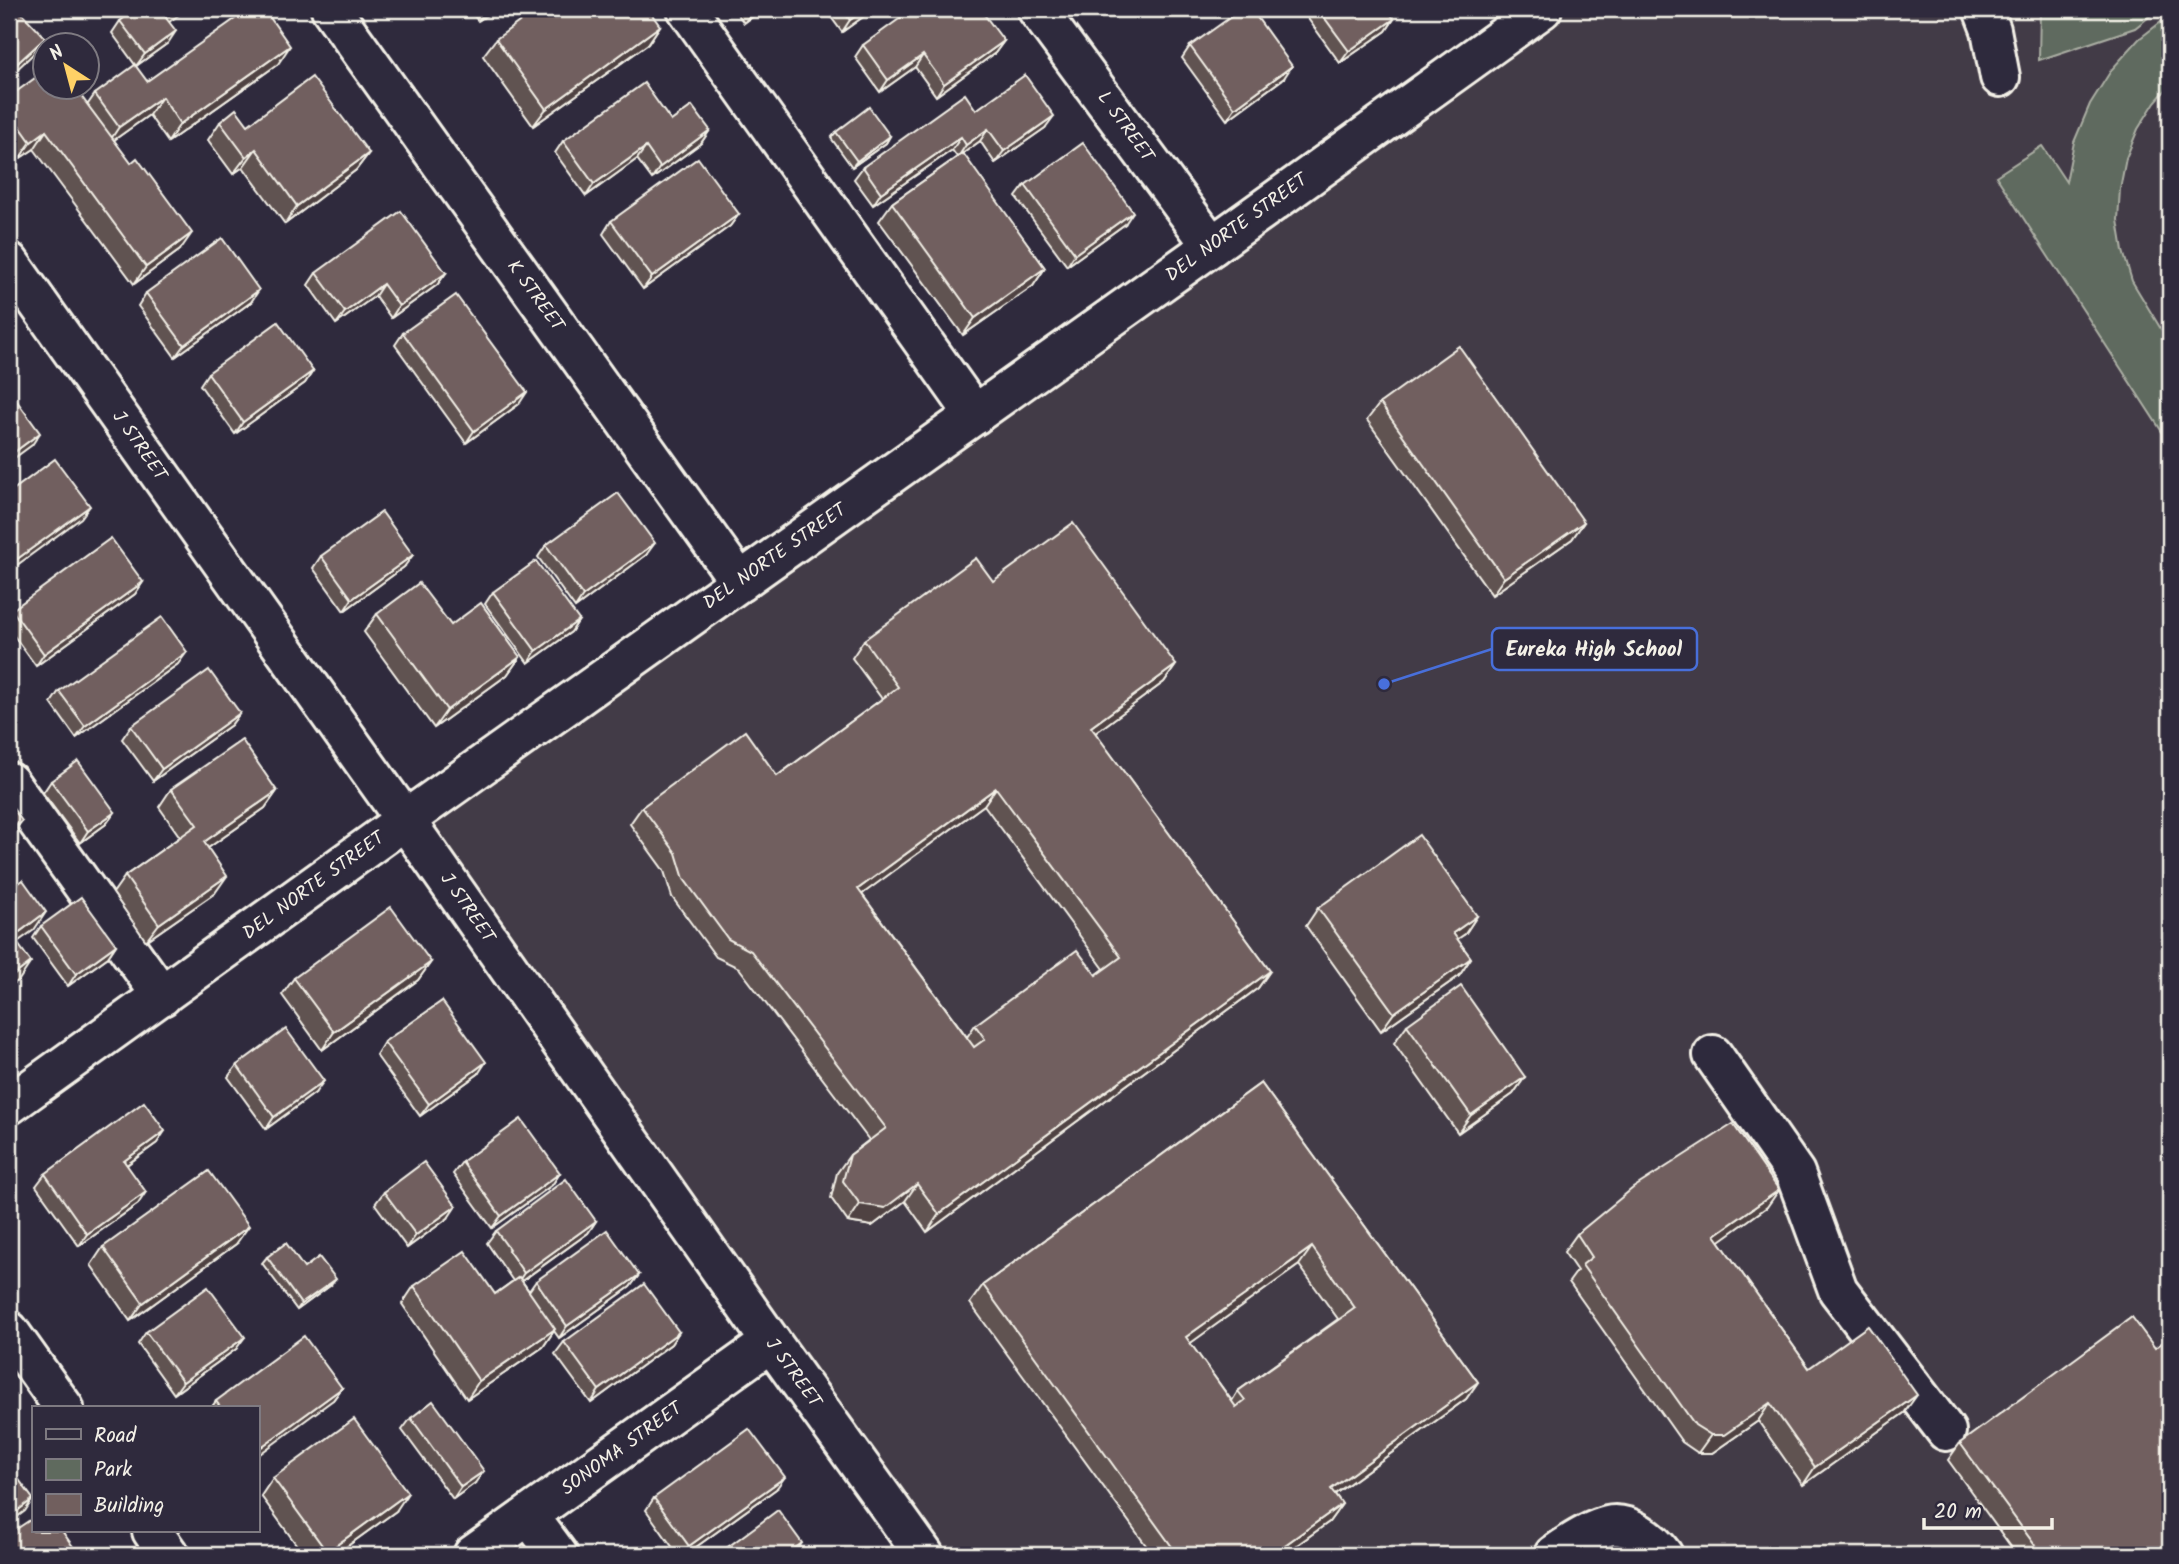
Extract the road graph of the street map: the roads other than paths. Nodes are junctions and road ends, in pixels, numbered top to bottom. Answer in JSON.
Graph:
{"nodes":[{"id":1,"x":331,"y":9,"type":"edge"},
{"id":2,"x":687,"y":9,"type":"edge"},
{"id":3,"x":1037,"y":9,"type":"edge"},
{"id":4,"x":1542,"y":9,"type":"edge"},
{"id":5,"x":1983,"y":9,"type":"edge"},
{"id":6,"x":2000,"y":77,"type":"dead end"},
{"id":7,"x":1212,"y":246,"type":"junction"},
{"id":8,"x":9,"y":262,"type":"edge"},
{"id":9,"x":975,"y":415,"type":"junction"},
{"id":10,"x":740,"y":582,"type":"junction"},
{"id":11,"x":9,"y":782,"type":"edge"},
{"id":12,"x":405,"y":820,"type":"junction"},
{"id":13,"x":162,"y":996,"type":"junction"},
{"id":14,"x":1713,"y":1055,"type":"dead end"},
{"id":15,"x":9,"y":1105,"type":"edge"},
{"id":16,"x":9,"y":1331,"type":"edge"},
{"id":17,"x":771,"y":1342,"type":"junction"},
{"id":18,"x":63,"y":1406,"type":"edge"},
{"id":19,"x":1946,"y":1431,"type":"dead end"},
{"id":20,"x":528,"y":1516,"type":"junction"},
{"id":21,"x":153,"y":1532,"type":"edge"},
{"id":22,"x":169,"y":1555,"type":"edge"},
{"id":23,"x":473,"y":1555,"type":"edge"},
{"id":24,"x":558,"y":1555,"type":"edge"},
{"id":25,"x":924,"y":1555,"type":"edge"},
{"id":26,"x":1554,"y":1555,"type":"edge"},
{"id":27,"x":1663,"y":1555,"type":"edge"}],
"edges":[{"from":1,"to":10,"type":"street","name":"K STREET"},
{"from":2,"to":9,"type":"street"},
{"from":3,"to":7,"type":"street","name":"L STREET"},
{"from":4,"to":7,"type":"street","name":"DEL NORTE STREET"},
{"from":5,"to":6,"type":"street"},
{"from":7,"to":9,"type":"street","name":"DEL NORTE STREET"},
{"from":8,"to":12,"type":"street","name":"J STREET"},
{"from":9,"to":10,"type":"street","name":"DEL NORTE STREET"},
{"from":10,"to":12,"type":"street","name":"DEL NORTE STREET"},
{"from":11,"to":13,"type":"street"},
{"from":12,"to":13,"type":"street","name":"DEL NORTE STREET"},
{"from":12,"to":17,"type":"street","name":"J STREET"},
{"from":13,"to":15,"type":"street","name":"DEL NORTE STREET"},
{"from":14,"to":19,"type":"street"},
{"from":16,"to":18,"type":"street"},
{"from":17,"to":20,"type":"street","name":"SONOMA STREET"},
{"from":17,"to":25,"type":"street","name":"J STREET"},
{"from":20,"to":23,"type":"street","name":"SONOMA STREET"},
{"from":20,"to":24,"type":"street"},
{"from":21,"to":22,"type":"street"},
{"from":26,"to":27,"type":"street"}]}
